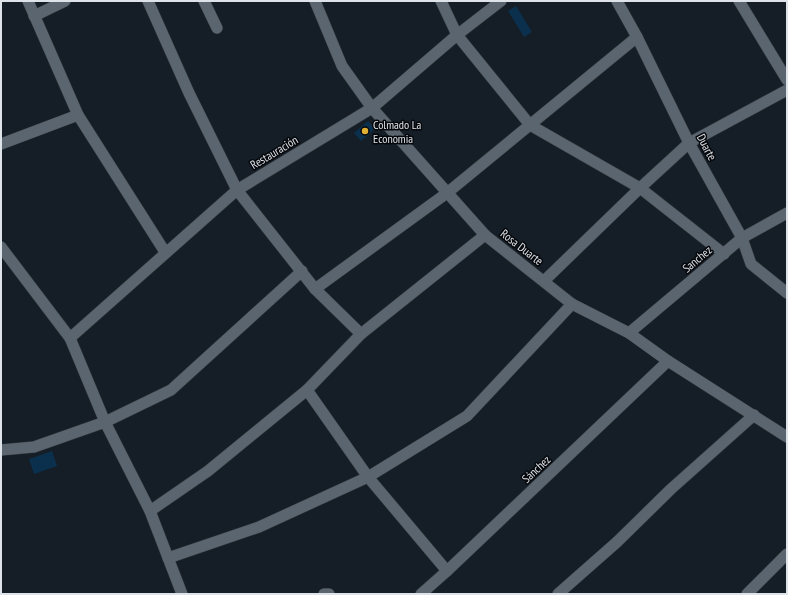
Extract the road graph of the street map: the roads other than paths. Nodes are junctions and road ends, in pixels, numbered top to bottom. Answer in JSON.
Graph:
{"nodes":[{"id":1,"x":28,"y":1,"type":"edge"},
{"id":2,"x":65,"y":1,"type":"edge"},
{"id":3,"x":148,"y":1,"type":"edge"},
{"id":4,"x":204,"y":1,"type":"edge"},
{"id":5,"x":315,"y":1,"type":"edge"},
{"id":6,"x":441,"y":1,"type":"edge"},
{"id":7,"x":501,"y":1,"type":"edge"},
{"id":8,"x":617,"y":1,"type":"edge"},
{"id":9,"x":740,"y":1,"type":"edge"},
{"id":10,"x":34,"y":16,"type":"junction"},
{"id":11,"x":217,"y":28,"type":"dead end"},
{"id":12,"x":457,"y":35,"type":"junction"},
{"id":13,"x":637,"y":37,"type":"junction"},
{"id":14,"x":787,"y":80,"type":"edge"},
{"id":15,"x":787,"y":90,"type":"edge"},
{"id":16,"x":372,"y":108,"type":"junction"},
{"id":17,"x":78,"y":115,"type":"junction"},
{"id":18,"x":530,"y":125,"type":"junction"},
{"id":19,"x":689,"y":143,"type":"junction"},
{"id":20,"x":1,"y":144,"type":"edge"},
{"id":21,"x":640,"y":188,"type":"junction"},
{"id":22,"x":237,"y":190,"type":"junction"},
{"id":23,"x":448,"y":193,"type":"junction"},
{"id":24,"x":787,"y":213,"type":"edge"},
{"id":25,"x":485,"y":235,"type":"junction"},
{"id":26,"x":742,"y":238,"type":"junction"},
{"id":27,"x":1,"y":247,"type":"edge"},
{"id":28,"x":165,"y":252,"type":"junction"},
{"id":29,"x":724,"y":254,"type":"junction"},
{"id":30,"x":302,"y":271,"type":"junction"},
{"id":31,"x":544,"y":281,"type":"junction"},
{"id":32,"x":315,"y":288,"type":"junction"},
{"id":33,"x":787,"y":293,"type":"edge"},
{"id":34,"x":572,"y":304,"type":"junction"},
{"id":35,"x":629,"y":333,"type":"junction"},
{"id":36,"x":361,"y":334,"type":"junction"},
{"id":37,"x":70,"y":338,"type":"junction"},
{"id":38,"x":668,"y":361,"type":"junction"},
{"id":39,"x":307,"y":390,"type":"junction"},
{"id":40,"x":754,"y":415,"type":"junction"},
{"id":41,"x":105,"y":422,"type":"junction"},
{"id":42,"x":787,"y":438,"type":"edge"},
{"id":43,"x":1,"y":450,"type":"edge"},
{"id":44,"x":368,"y":477,"type":"junction"},
{"id":45,"x":150,"y":511,"type":"junction"},
{"id":46,"x":787,"y":554,"type":"edge"},
{"id":47,"x":168,"y":558,"type":"junction"},
{"id":48,"x":447,"y":571,"type":"junction"},
{"id":49,"x":182,"y":594,"type":"edge"},
{"id":50,"x":324,"y":594,"type":"edge"},
{"id":51,"x":330,"y":594,"type":"edge"},
{"id":52,"x":421,"y":594,"type":"edge"},
{"id":53,"x":558,"y":594,"type":"edge"},
{"id":54,"x":747,"y":594,"type":"edge"}],
"edges":[{"from":1,"to":10,"type":"street"},
{"from":2,"to":10,"type":"street"},
{"from":3,"to":22,"type":"street"},
{"from":4,"to":11,"type":"street"},
{"from":5,"to":16,"type":"street","name":"Rosa Duarte"},
{"from":6,"to":12,"type":"street"},
{"from":7,"to":12,"type":"street","name":"Restauración"},
{"from":8,"to":13,"type":"street","name":"Duarte"},
{"from":9,"to":14,"type":"street"},
{"from":10,"to":17,"type":"street"},
{"from":12,"to":16,"type":"street","name":"Restauración"},
{"from":12,"to":18,"type":"street"},
{"from":13,"to":18,"type":"street"},
{"from":13,"to":19,"type":"street","name":"Duarte"},
{"from":15,"to":19,"type":"street"},
{"from":16,"to":22,"type":"street","name":"Restauración"},
{"from":16,"to":23,"type":"street","name":"Rosa Duarte"},
{"from":17,"to":20,"type":"street"},
{"from":17,"to":28,"type":"street"},
{"from":18,"to":21,"type":"street"},
{"from":18,"to":23,"type":"street"},
{"from":19,"to":21,"type":"street"},
{"from":19,"to":26,"type":"street","name":"Duarte"},
{"from":21,"to":29,"type":"street"},
{"from":21,"to":31,"type":"street"},
{"from":22,"to":28,"type":"street","name":"Restauración"},
{"from":22,"to":30,"type":"street"},
{"from":23,"to":25,"type":"street","name":"Rosa Duarte"},
{"from":23,"to":32,"type":"street"},
{"from":24,"to":26,"type":"street","name":"Sanchez"},
{"from":25,"to":31,"type":"street","name":"Rosa Duarte"},
{"from":25,"to":36,"type":"street"},
{"from":26,"to":29,"type":"street","name":"Sanchez"},
{"from":26,"to":33,"type":"street","name":"Duarte"},
{"from":27,"to":37,"type":"street"},
{"from":28,"to":37,"type":"street","name":"Restauración"},
{"from":29,"to":35,"type":"street","name":"Sanchez"},
{"from":30,"to":32,"type":"street"},
{"from":30,"to":41,"type":"street"},
{"from":31,"to":34,"type":"street","name":"Rosa Duarte"},
{"from":32,"to":36,"type":"street"},
{"from":34,"to":35,"type":"street","name":"Rosa Duarte"},
{"from":34,"to":44,"type":"street"},
{"from":35,"to":38,"type":"street","name":"Rosa Duarte"},
{"from":36,"to":39,"type":"street"},
{"from":37,"to":41,"type":"street"},
{"from":38,"to":40,"type":"street","name":"Rosa Duarte"},
{"from":38,"to":48,"type":"street","name":"Sánchez"},
{"from":39,"to":44,"type":"street"},
{"from":39,"to":45,"type":"street"},
{"from":40,"to":42,"type":"street","name":"Rosa Duarte"},
{"from":40,"to":53,"type":"street"},
{"from":41,"to":43,"type":"street"},
{"from":41,"to":45,"type":"street"},
{"from":44,"to":47,"type":"street"},
{"from":44,"to":48,"type":"street"},
{"from":45,"to":47,"type":"street"},
{"from":46,"to":54,"type":"street"},
{"from":47,"to":49,"type":"street"},
{"from":48,"to":52,"type":"street","name":"Sánchez"},
{"from":50,"to":51,"type":"street"}]}
